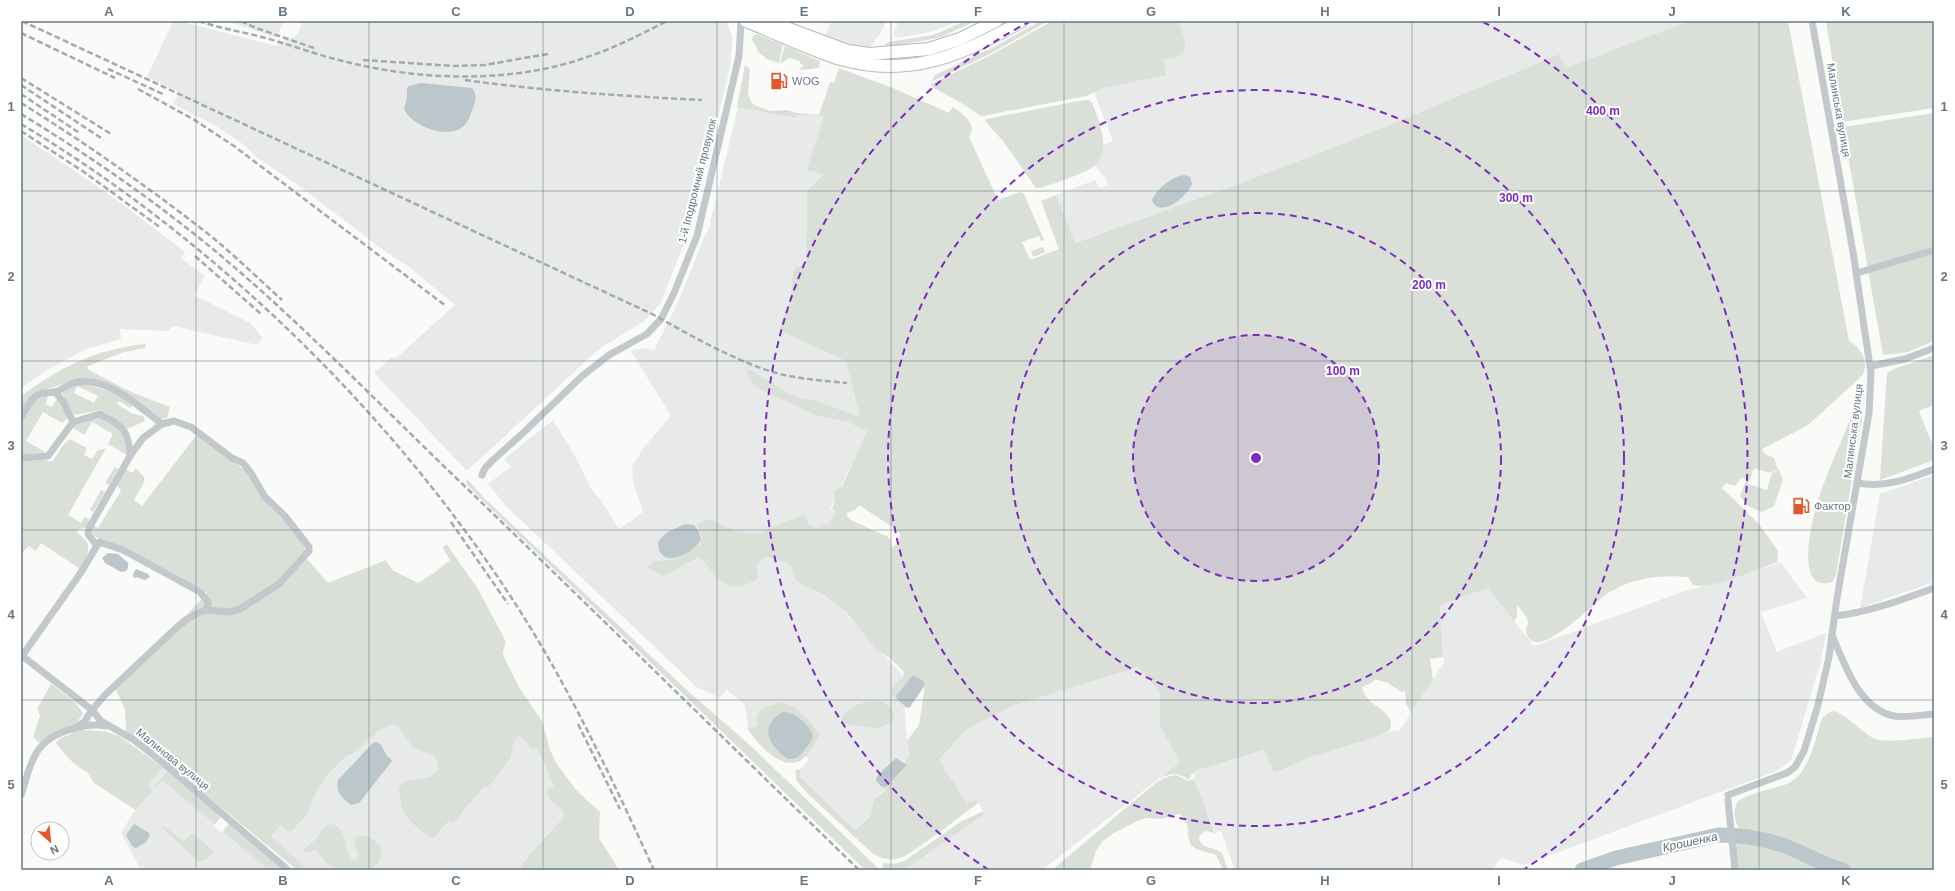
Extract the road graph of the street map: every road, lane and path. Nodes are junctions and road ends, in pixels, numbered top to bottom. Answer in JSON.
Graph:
{"nodes":[{"id":1,"x":741,"y":21,"type":"edge"},
{"id":2,"x":746,"y":21,"type":"edge"},
{"id":3,"x":768,"y":21,"type":"edge"},
{"id":4,"x":996,"y":21,"type":"edge"},
{"id":5,"x":1022,"y":21,"type":"edge"},
{"id":6,"x":1812,"y":21,"type":"edge"},
{"id":7,"x":1934,"y":250,"type":"edge"},
{"id":8,"x":1857,"y":273,"type":"junction"},
{"id":9,"x":1934,"y":348,"type":"edge"},
{"id":10,"x":1871,"y":366,"type":"junction"},
{"id":11,"x":55,"y":392,"type":"junction"},
{"id":12,"x":21,"y":417,"type":"edge"},
{"id":13,"x":73,"y":422,"type":"junction"},
{"id":14,"x":162,"y":424,"type":"junction"},
{"id":15,"x":130,"y":456,"type":"junction"},
{"id":16,"x":21,"y":458,"type":"edge"},
{"id":17,"x":1934,"y":469,"type":"edge"},
{"id":18,"x":482,"y":475,"type":"dead end"},
{"id":19,"x":1858,"y":483,"type":"junction"},
{"id":20,"x":98,"y":544,"type":"junction"},
{"id":21,"x":1934,"y":588,"type":"edge"},
{"id":22,"x":207,"y":610,"type":"junction"},
{"id":23,"x":1835,"y":616,"type":"junction"},
{"id":24,"x":1832,"y":634,"type":"junction"},
{"id":25,"x":22,"y":656,"type":"edge"},
{"id":26,"x":92,"y":710,"type":"junction"},
{"id":27,"x":1934,"y":714,"type":"edge"},
{"id":28,"x":111,"y":727,"type":"junction"},
{"id":29,"x":73,"y":729,"type":"junction"},
{"id":30,"x":21,"y":795,"type":"edge"},
{"id":31,"x":288,"y":870,"type":"edge"},
{"id":32,"x":1735,"y":870,"type":"edge"}],
"edges":[{"from":1,"to":18,"type":"street","name":"1-й Іподромний провулок"},
{"from":2,"to":5,"type":"main road"},
{"from":3,"to":4,"type":"main road"},
{"from":6,"to":8,"type":"street","name":"Малинська вулиця"},
{"from":7,"to":8,"type":"street"},
{"from":8,"to":10,"type":"street","name":"Малинська вулиця"},
{"from":9,"to":10,"type":"street"},
{"from":10,"to":19,"type":"street","name":"Малинська вулиця"},
{"from":11,"to":12,"type":"street"},
{"from":11,"to":13,"type":"street"},
{"from":11,"to":14,"type":"street"},
{"from":13,"to":15,"type":"street"},
{"from":13,"to":16,"type":"street"},
{"from":14,"to":15,"type":"street"},
{"from":14,"to":22,"type":"street"},
{"from":15,"to":20,"type":"street"},
{"from":17,"to":19,"type":"street"},
{"from":19,"to":23,"type":"street","name":"Малинська вулиця"},
{"from":20,"to":22,"type":"street"},
{"from":20,"to":25,"type":"street"},
{"from":21,"to":23,"type":"street"},
{"from":22,"to":26,"type":"street"},
{"from":23,"to":24,"type":"street","name":"Малинська вулиця"},
{"from":24,"to":27,"type":"street"},
{"from":24,"to":32,"type":"street","name":"Малинська вулиця"},
{"from":25,"to":26,"type":"street","name":"Малинова вулиця"},
{"from":26,"to":28,"type":"street","name":"Малинова вулиця"},
{"from":26,"to":29,"type":"street"},
{"from":28,"to":29,"type":"street"},
{"from":28,"to":31,"type":"street","name":"Малинова вулиця"},
{"from":29,"to":30,"type":"street"}]}
